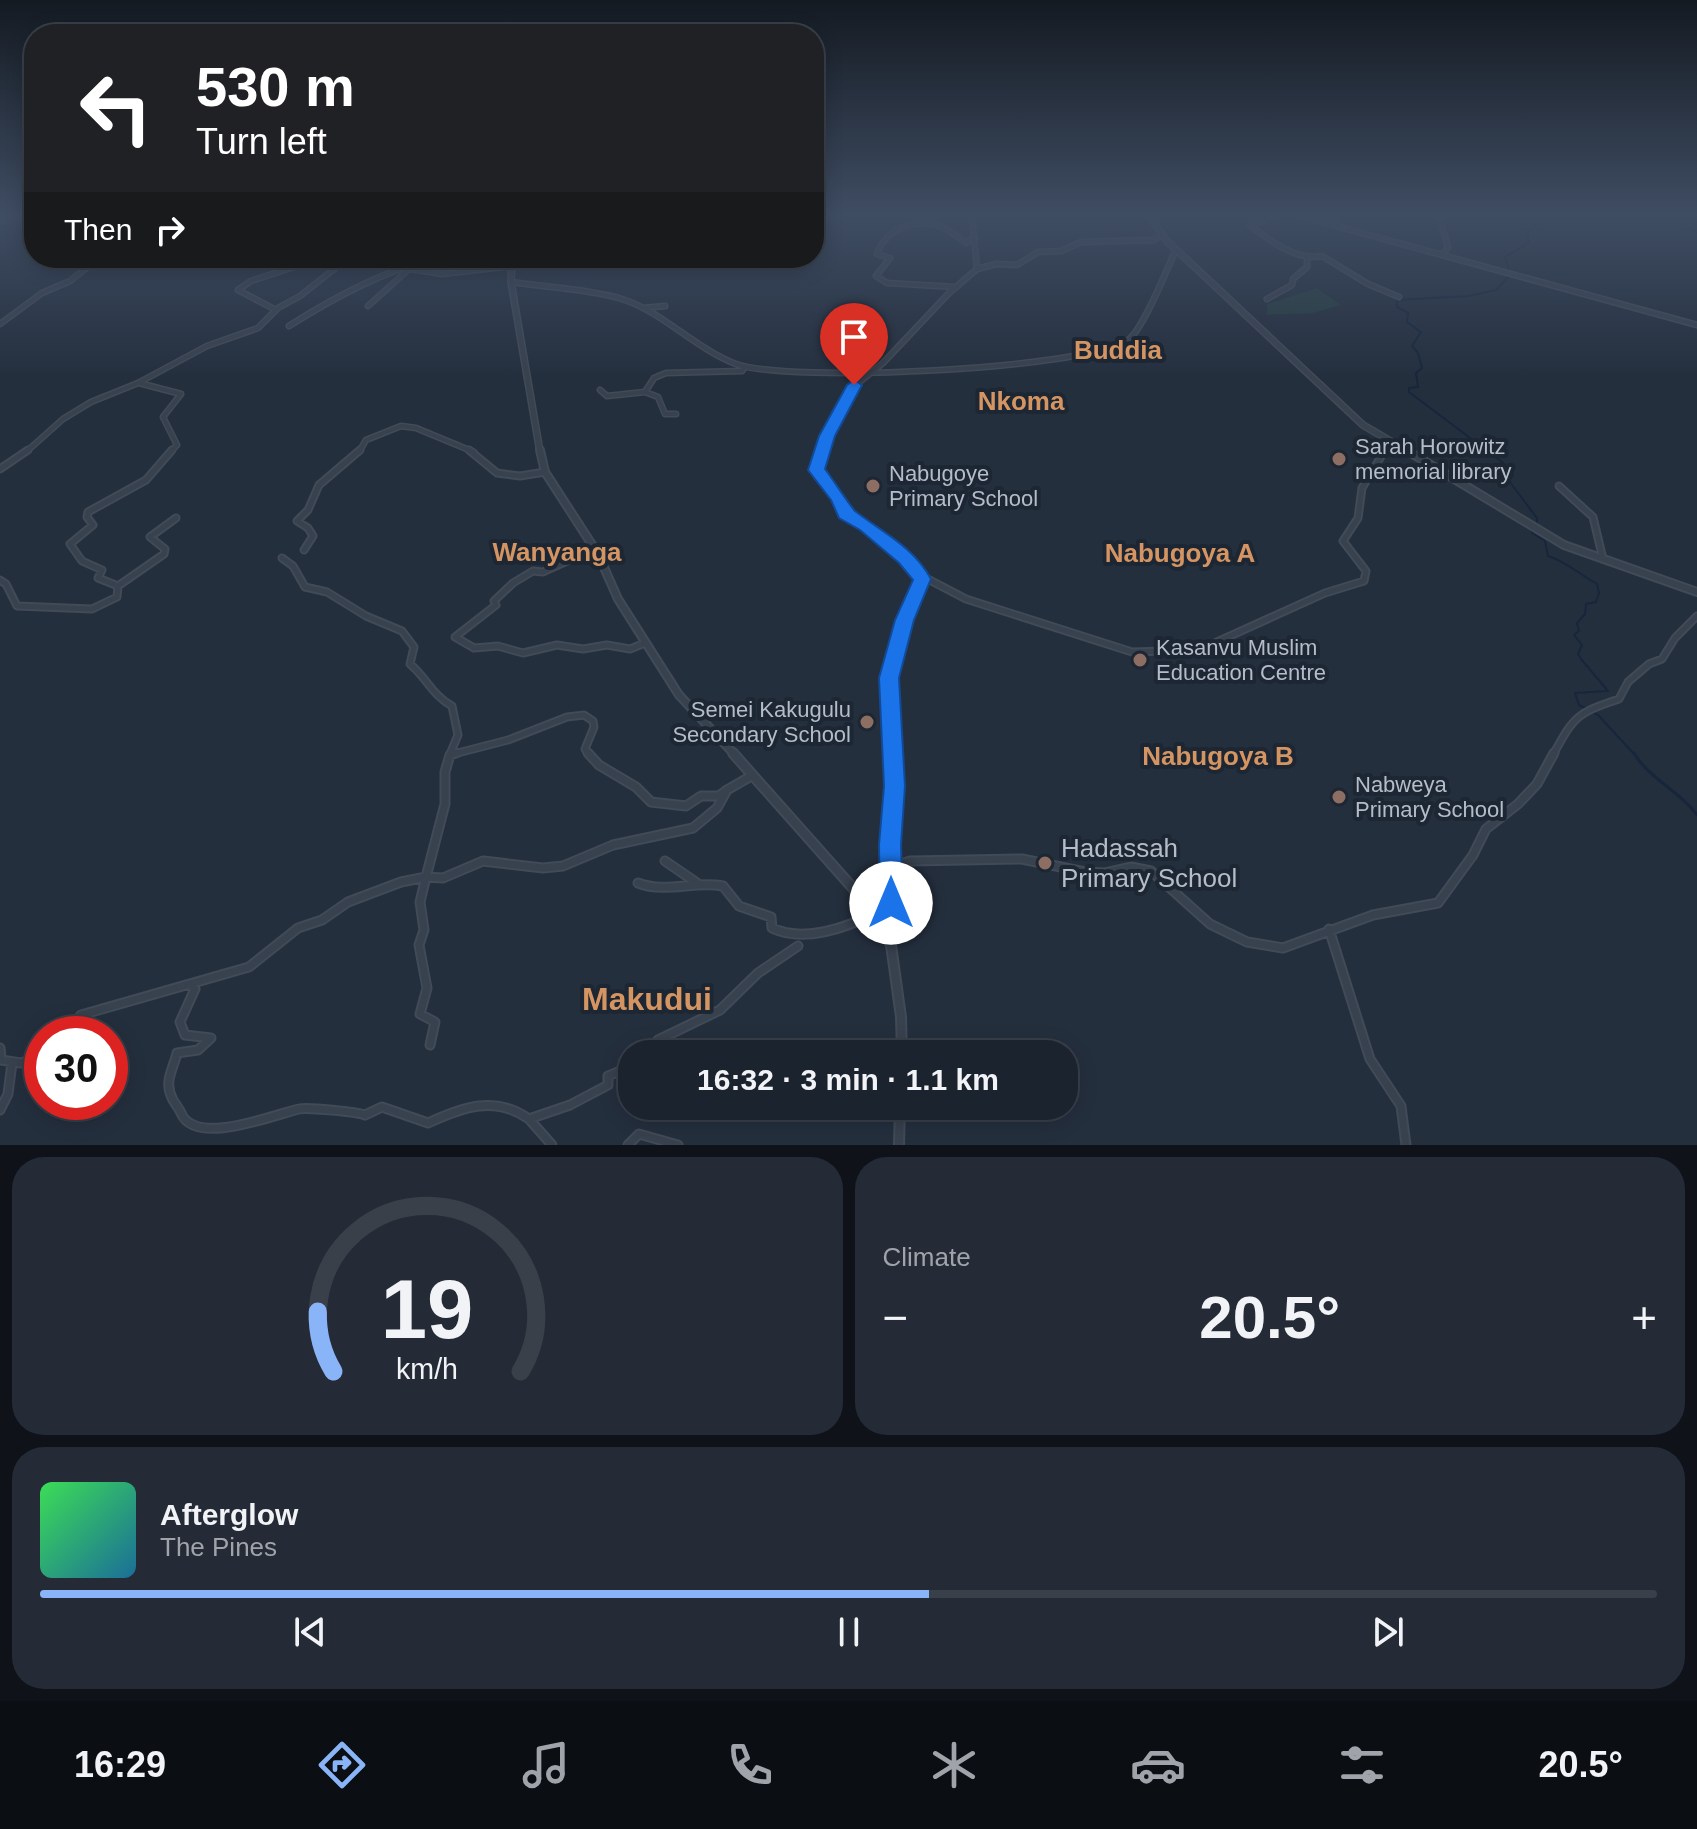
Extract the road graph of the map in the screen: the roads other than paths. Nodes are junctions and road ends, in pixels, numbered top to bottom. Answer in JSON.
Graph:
{"nodes":[{"id":1,"x":85,"y":269,"type":"edge"},
{"id":2,"x":286,"y":269,"type":"edge"},
{"id":3,"x":334,"y":269,"type":"edge"},
{"id":4,"x":403,"y":269,"type":"edge"},
{"id":5,"x":471,"y":269,"type":"edge"},
{"id":6,"x":511,"y":269,"type":"edge"},
{"id":7,"x":881,"y":269,"type":"edge"},
{"id":8,"x":977,"y":269,"type":"edge"},
{"id":9,"x":1166,"y":269,"type":"edge"},
{"id":10,"x":1197,"y":269,"type":"edge"},
{"id":11,"x":1303,"y":269,"type":"edge"},
{"id":12,"x":1344,"y":269,"type":"edge"},
{"id":13,"x":1498,"y":269,"type":"edge"},
{"id":14,"x":406,"y":270,"type":"junction"},
{"id":15,"x":511,"y":282,"type":"junction"},
{"id":16,"x":956,"y":287,"type":"junction"},
{"id":17,"x":1399,"y":297,"type":"dead end"},
{"id":18,"x":1267,"y":299,"type":"dead end"},
{"id":19,"x":368,"y":306,"type":"dead end"},
{"id":20,"x":665,"y":306,"type":"dead end"},
{"id":21,"x":638,"y":307,"type":"junction"},
{"id":22,"x":276,"y":310,"type":"junction"},
{"id":23,"x":0,"y":324,"type":"edge"},
{"id":24,"x":1697,"y":325,"type":"edge"},
{"id":25,"x":289,"y":326,"type":"dead end"},
{"id":26,"x":744,"y":368,"type":"junction"},
{"id":27,"x":873,"y":371,"type":"junction"},
{"id":28,"x":862,"y":372,"type":"junction"},
{"id":29,"x":861,"y":379,"type":"junction"},
{"id":30,"x":138,"y":383,"type":"junction"},
{"id":31,"x":600,"y":390,"type":"dead end"},
{"id":32,"x":645,"y":392,"type":"junction"},
{"id":33,"x":676,"y":414,"type":"dead end"},
{"id":34,"x":1390,"y":442,"type":"junction"},
{"id":35,"x":0,"y":469,"type":"edge"},
{"id":36,"x":545,"y":472,"type":"junction"},
{"id":37,"x":1559,"y":486,"type":"dead end"},
{"id":38,"x":176,"y":518,"type":"dead end"},
{"id":39,"x":594,"y":549,"type":"junction"},
{"id":40,"x":304,"y":550,"type":"dead end"},
{"id":41,"x":282,"y":558,"type":"dead end"},
{"id":42,"x":1603,"y":560,"type":"junction"},
{"id":43,"x":922,"y":576,"type":"junction"},
{"id":44,"x":0,"y":580,"type":"edge"},
{"id":45,"x":118,"y":586,"type":"junction"},
{"id":46,"x":1697,"y":592,"type":"edge"},
{"id":47,"x":1697,"y":616,"type":"edge"},
{"id":48,"x":645,"y":643,"type":"junction"},
{"id":49,"x":450,"y":755,"type":"junction"},
{"id":50,"x":753,"y":774,"type":"junction"},
{"id":51,"x":727,"y":790,"type":"junction"},
{"id":52,"x":665,"y":861,"type":"dead end"},
{"id":53,"x":892,"y":867,"type":"junction"},
{"id":54,"x":426,"y":877,"type":"junction"},
{"id":55,"x":638,"y":883,"type":"dead end"},
{"id":56,"x":702,"y":883,"type":"junction"},
{"id":57,"x":875,"y":913,"type":"junction"},
{"id":58,"x":1329,"y":929,"type":"junction"},
{"id":59,"x":891,"y":945,"type":"junction"},
{"id":60,"x":798,"y":946,"type":"dead end"},
{"id":61,"x":189,"y":985,"type":"junction"},
{"id":62,"x":80,"y":1016,"type":"edge"},
{"id":63,"x":658,"y":1040,"type":"edge"},
{"id":64,"x":902,"y":1040,"type":"edge"},
{"id":65,"x":430,"y":1045,"type":"dead end"},
{"id":66,"x":0,"y":1048,"type":"edge"},
{"id":67,"x":24,"y":1060,"type":"edge"},
{"id":68,"x":12,"y":1063,"type":"junction"},
{"id":69,"x":618,"y":1070,"type":"edge"},
{"id":70,"x":0,"y":1110,"type":"edge"},
{"id":71,"x":529,"y":1119,"type":"junction"},
{"id":72,"x":900,"y":1120,"type":"edge"},
{"id":73,"x":205,"y":1138,"type":"dead end"},
{"id":74,"x":220,"y":1138,"type":"dead end"},
{"id":75,"x":552,"y":1145,"type":"edge"},
{"id":76,"x":628,"y":1145,"type":"edge"},
{"id":77,"x":678,"y":1145,"type":"edge"},
{"id":78,"x":899,"y":1145,"type":"edge"},
{"id":79,"x":1406,"y":1145,"type":"edge"}],
"edges":[{"from":1,"to":23,"type":"street"},
{"from":2,"to":22,"type":"street"},
{"from":3,"to":22,"type":"street"},
{"from":4,"to":14,"type":"street"},
{"from":5,"to":14,"type":"street"},
{"from":6,"to":15,"type":"street"},
{"from":7,"to":16,"type":"street"},
{"from":8,"to":16,"type":"street"},
{"from":9,"to":27,"type":"street"},
{"from":10,"to":34,"type":"street"},
{"from":11,"to":18,"type":"street"},
{"from":12,"to":17,"type":"street"},
{"from":13,"to":24,"type":"street"},
{"from":14,"to":19,"type":"street"},
{"from":14,"to":25,"type":"street"},
{"from":15,"to":21,"type":"street"},
{"from":15,"to":36,"type":"street"},
{"from":16,"to":27,"type":"street"},
{"from":20,"to":21,"type":"street"},
{"from":21,"to":26,"type":"street"},
{"from":22,"to":30,"type":"street"},
{"from":26,"to":28,"type":"street"},
{"from":26,"to":32,"type":"street"},
{"from":27,"to":28,"type":"street"},
{"from":27,"to":29,"type":"street"},
{"from":28,"to":29,"type":"street"},
{"from":29,"to":43,"type":"street"},
{"from":30,"to":35,"type":"street"},
{"from":30,"to":45,"type":"street"},
{"from":31,"to":32,"type":"street"},
{"from":32,"to":33,"type":"street"},
{"from":34,"to":42,"type":"street"},
{"from":34,"to":43,"type":"street"},
{"from":36,"to":39,"type":"street"},
{"from":36,"to":40,"type":"street"},
{"from":37,"to":42,"type":"street"},
{"from":38,"to":45,"type":"street"},
{"from":39,"to":48,"type":"street"},
{"from":39,"to":48,"type":"street"},
{"from":41,"to":49,"type":"street"},
{"from":42,"to":46,"type":"street"},
{"from":43,"to":53,"type":"street"},
{"from":44,"to":45,"type":"street"},
{"from":47,"to":58,"type":"street"},
{"from":48,"to":50,"type":"street"},
{"from":49,"to":51,"type":"street"},
{"from":49,"to":54,"type":"street"},
{"from":50,"to":51,"type":"street"},
{"from":50,"to":57,"type":"street"},
{"from":51,"to":54,"type":"street"},
{"from":52,"to":56,"type":"street"},
{"from":53,"to":58,"type":"street"},
{"from":53,"to":59,"type":"street"},
{"from":54,"to":61,"type":"street"},
{"from":54,"to":65,"type":"street"},
{"from":55,"to":56,"type":"street"},
{"from":56,"to":57,"type":"street"},
{"from":57,"to":59,"type":"street"},
{"from":58,"to":79,"type":"street"},
{"from":59,"to":64,"type":"street"},
{"from":60,"to":63,"type":"street"},
{"from":61,"to":62,"type":"street"},
{"from":61,"to":73,"type":"street"},
{"from":66,"to":68,"type":"street"},
{"from":67,"to":68,"type":"street"},
{"from":68,"to":70,"type":"street"},
{"from":69,"to":71,"type":"street"},
{"from":71,"to":74,"type":"street"},
{"from":71,"to":75,"type":"street"},
{"from":72,"to":78,"type":"street"},
{"from":76,"to":77,"type":"street"}]}
